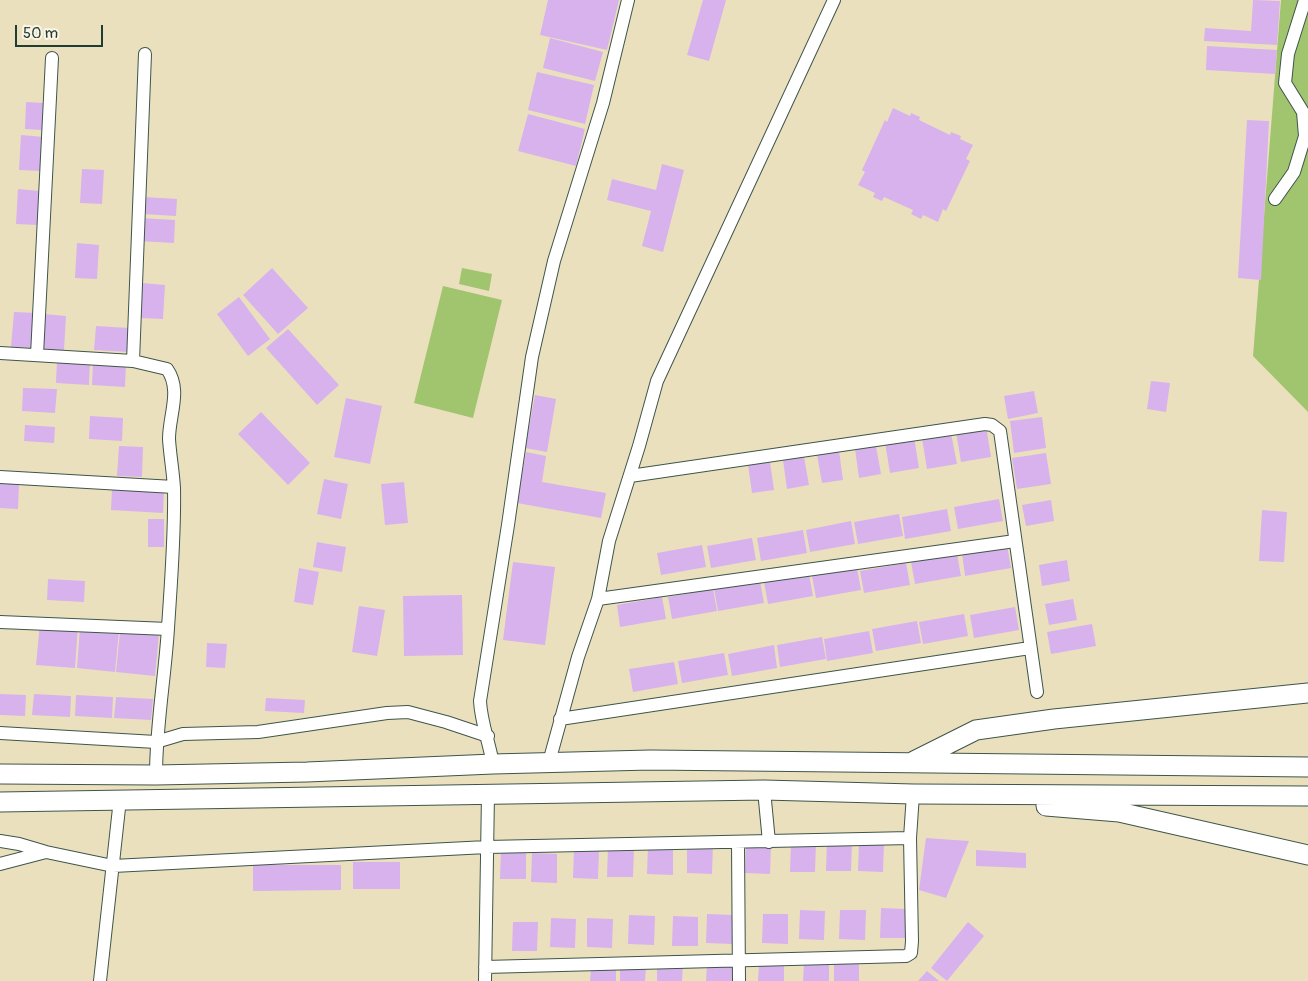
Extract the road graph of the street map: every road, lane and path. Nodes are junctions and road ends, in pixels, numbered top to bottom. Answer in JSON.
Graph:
{"nodes":[{"id":1,"x":628,"y":0,"type":"edge"},
{"id":2,"x":834,"y":0,"type":"edge"},
{"id":3,"x":1305,"y":0,"type":"edge"},
{"id":4,"x":1308,"y":26,"type":"edge"},
{"id":5,"x":1295,"y":33,"type":"junction"},
{"id":6,"x":145,"y":54,"type":"dead end"},
{"id":7,"x":52,"y":58,"type":"dead end"},
{"id":8,"x":1305,"y":113,"type":"edge"},
{"id":9,"x":1275,"y":198,"type":"dead end"},
{"id":10,"x":0,"y":353,"type":"edge"},
{"id":11,"x":37,"y":355,"type":"junction"},
{"id":12,"x":133,"y":361,"type":"junction"},
{"id":13,"x":630,"y":476,"type":"junction"},
{"id":14,"x":0,"y":477,"type":"edge"},
{"id":15,"x":174,"y":487,"type":"junction"},
{"id":16,"x":1014,"y":541,"type":"junction"},
{"id":17,"x":598,"y":599,"type":"junction"},
{"id":18,"x":0,"y":622,"type":"edge"},
{"id":19,"x":168,"y":629,"type":"junction"},
{"id":20,"x":1030,"y":648,"type":"junction"},
{"id":21,"x":1037,"y":692,"type":"dead end"},
{"id":22,"x":1308,"y":693,"type":"edge"},
{"id":23,"x":560,"y":719,"type":"junction"},
{"id":24,"x":0,"y":733,"type":"edge"},
{"id":25,"x":488,"y":736,"type":"junction"},
{"id":26,"x":156,"y":742,"type":"junction"},
{"id":27,"x":549,"y":762,"type":"junction"},
{"id":28,"x":911,"y":763,"type":"junction"},
{"id":29,"x":493,"y":764,"type":"junction"},
{"id":30,"x":1308,"y":767,"type":"edge"},
{"id":31,"x":0,"y":774,"type":"edge"},
{"id":32,"x":156,"y":775,"type":"junction"},
{"id":33,"x":764,"y":790,"type":"junction"},
{"id":34,"x":488,"y":794,"type":"junction"},
{"id":35,"x":913,"y":794,"type":"junction"},
{"id":36,"x":1308,"y":796,"type":"edge"},
{"id":37,"x":120,"y":799,"type":"junction"},
{"id":38,"x":0,"y":802,"type":"edge"},
{"id":39,"x":910,"y":838,"type":"junction"},
{"id":40,"x":0,"y":841,"type":"edge"},
{"id":41,"x":769,"y":842,"type":"junction"},
{"id":42,"x":738,"y":843,"type":"junction"},
{"id":43,"x":487,"y":847,"type":"junction"},
{"id":44,"x":46,"y":852,"type":"junction"},
{"id":45,"x":1308,"y":855,"type":"edge"},
{"id":46,"x":0,"y":864,"type":"edge"},
{"id":47,"x":113,"y":866,"type":"junction"},
{"id":48,"x":738,"y":962,"type":"junction"},
{"id":49,"x":486,"y":967,"type":"junction"},
{"id":50,"x":100,"y":981,"type":"edge"},
{"id":51,"x":486,"y":981,"type":"edge"},
{"id":52,"x":739,"y":981,"type":"edge"}],
"edges":[{"from":1,"to":25,"type":"street"},
{"from":2,"to":13,"type":"street"},
{"from":3,"to":5,"type":"street"},
{"from":4,"to":5,"type":"street"},
{"from":5,"to":8,"type":"street"},
{"from":6,"to":12,"type":"street"},
{"from":7,"to":11,"type":"street"},
{"from":8,"to":9,"type":"street"},
{"from":10,"to":11,"type":"street"},
{"from":11,"to":12,"type":"street"},
{"from":12,"to":15,"type":"street"},
{"from":13,"to":16,"type":"street"},
{"from":13,"to":17,"type":"street"},
{"from":14,"to":15,"type":"street"},
{"from":15,"to":19,"type":"street"},
{"from":16,"to":17,"type":"street"},
{"from":16,"to":20,"type":"street"},
{"from":17,"to":23,"type":"street"},
{"from":18,"to":19,"type":"street"},
{"from":19,"to":26,"type":"street"},
{"from":20,"to":21,"type":"street"},
{"from":20,"to":23,"type":"street"},
{"from":22,"to":28,"type":"highway"},
{"from":23,"to":27,"type":"street"},
{"from":24,"to":26,"type":"street"},
{"from":25,"to":26,"type":"street"},
{"from":25,"to":29,"type":"street"},
{"from":26,"to":32,"type":"street"},
{"from":27,"to":28,"type":"highway"},
{"from":27,"to":29,"type":"highway"},
{"from":28,"to":30,"type":"highway"},
{"from":29,"to":32,"type":"highway"},
{"from":31,"to":32,"type":"highway"},
{"from":33,"to":34,"type":"highway"},
{"from":33,"to":35,"type":"highway"},
{"from":33,"to":41,"type":"street"},
{"from":34,"to":37,"type":"highway"},
{"from":34,"to":43,"type":"street"},
{"from":35,"to":36,"type":"highway"},
{"from":35,"to":39,"type":"street"},
{"from":35,"to":45,"type":"highway"},
{"from":37,"to":38,"type":"highway"},
{"from":37,"to":47,"type":"street"},
{"from":39,"to":41,"type":"street"},
{"from":39,"to":48,"type":"street"},
{"from":40,"to":44,"type":"street"},
{"from":41,"to":42,"type":"street"},
{"from":42,"to":43,"type":"street"},
{"from":42,"to":48,"type":"street"},
{"from":43,"to":47,"type":"street"},
{"from":43,"to":49,"type":"street"},
{"from":44,"to":46,"type":"street"},
{"from":44,"to":47,"type":"street"},
{"from":47,"to":50,"type":"street"},
{"from":48,"to":49,"type":"street"},
{"from":48,"to":52,"type":"street"},
{"from":49,"to":51,"type":"street"}]}
